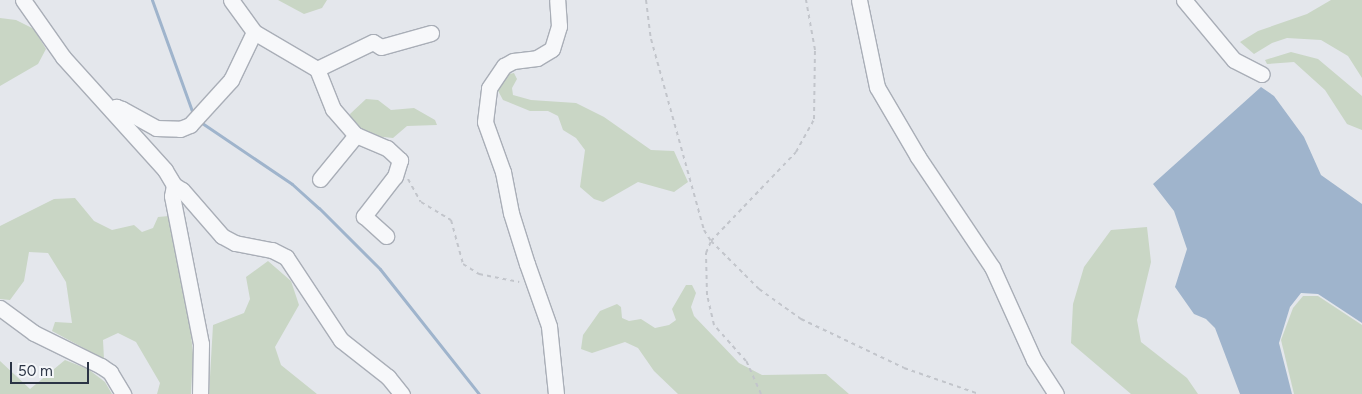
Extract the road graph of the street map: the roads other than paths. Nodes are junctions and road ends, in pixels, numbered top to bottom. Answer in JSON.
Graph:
{"nodes":[{"id":1,"x":23,"y":0,"type":"edge"},
{"id":2,"x":231,"y":0,"type":"edge"},
{"id":3,"x":557,"y":0,"type":"edge"},
{"id":4,"x":859,"y":0,"type":"edge"},
{"id":5,"x":1184,"y":0,"type":"edge"},
{"id":6,"x":254,"y":32,"type":"junction"},
{"id":7,"x":432,"y":33,"type":"dead end"},
{"id":8,"x":316,"y":69,"type":"junction"},
{"id":9,"x":1262,"y":74,"type":"dead end"},
{"id":10,"x":112,"y":111,"type":"junction"},
{"id":11,"x":356,"y":135,"type":"junction"},
{"id":12,"x":320,"y":179,"type":"dead end"},
{"id":13,"x":174,"y":186,"type":"junction"},
{"id":14,"x":386,"y":236,"type":"dead end"},
{"id":15,"x":0,"y":308,"type":"edge"},
{"id":16,"x":123,"y":394,"type":"edge"},
{"id":17,"x":200,"y":394,"type":"edge"},
{"id":18,"x":402,"y":394,"type":"edge"},
{"id":19,"x":556,"y":394,"type":"edge"},
{"id":20,"x":1056,"y":394,"type":"edge"}],
"edges":[{"from":1,"to":10,"type":"street"},
{"from":2,"to":6,"type":"street"},
{"from":3,"to":19,"type":"street"},
{"from":4,"to":20,"type":"street"},
{"from":5,"to":9,"type":"street"},
{"from":6,"to":8,"type":"street"},
{"from":6,"to":10,"type":"street"},
{"from":7,"to":8,"type":"street"},
{"from":8,"to":11,"type":"street"},
{"from":10,"to":13,"type":"street"},
{"from":11,"to":12,"type":"street"},
{"from":11,"to":14,"type":"street"},
{"from":13,"to":17,"type":"street"},
{"from":13,"to":18,"type":"street"},
{"from":15,"to":16,"type":"street"}]}
